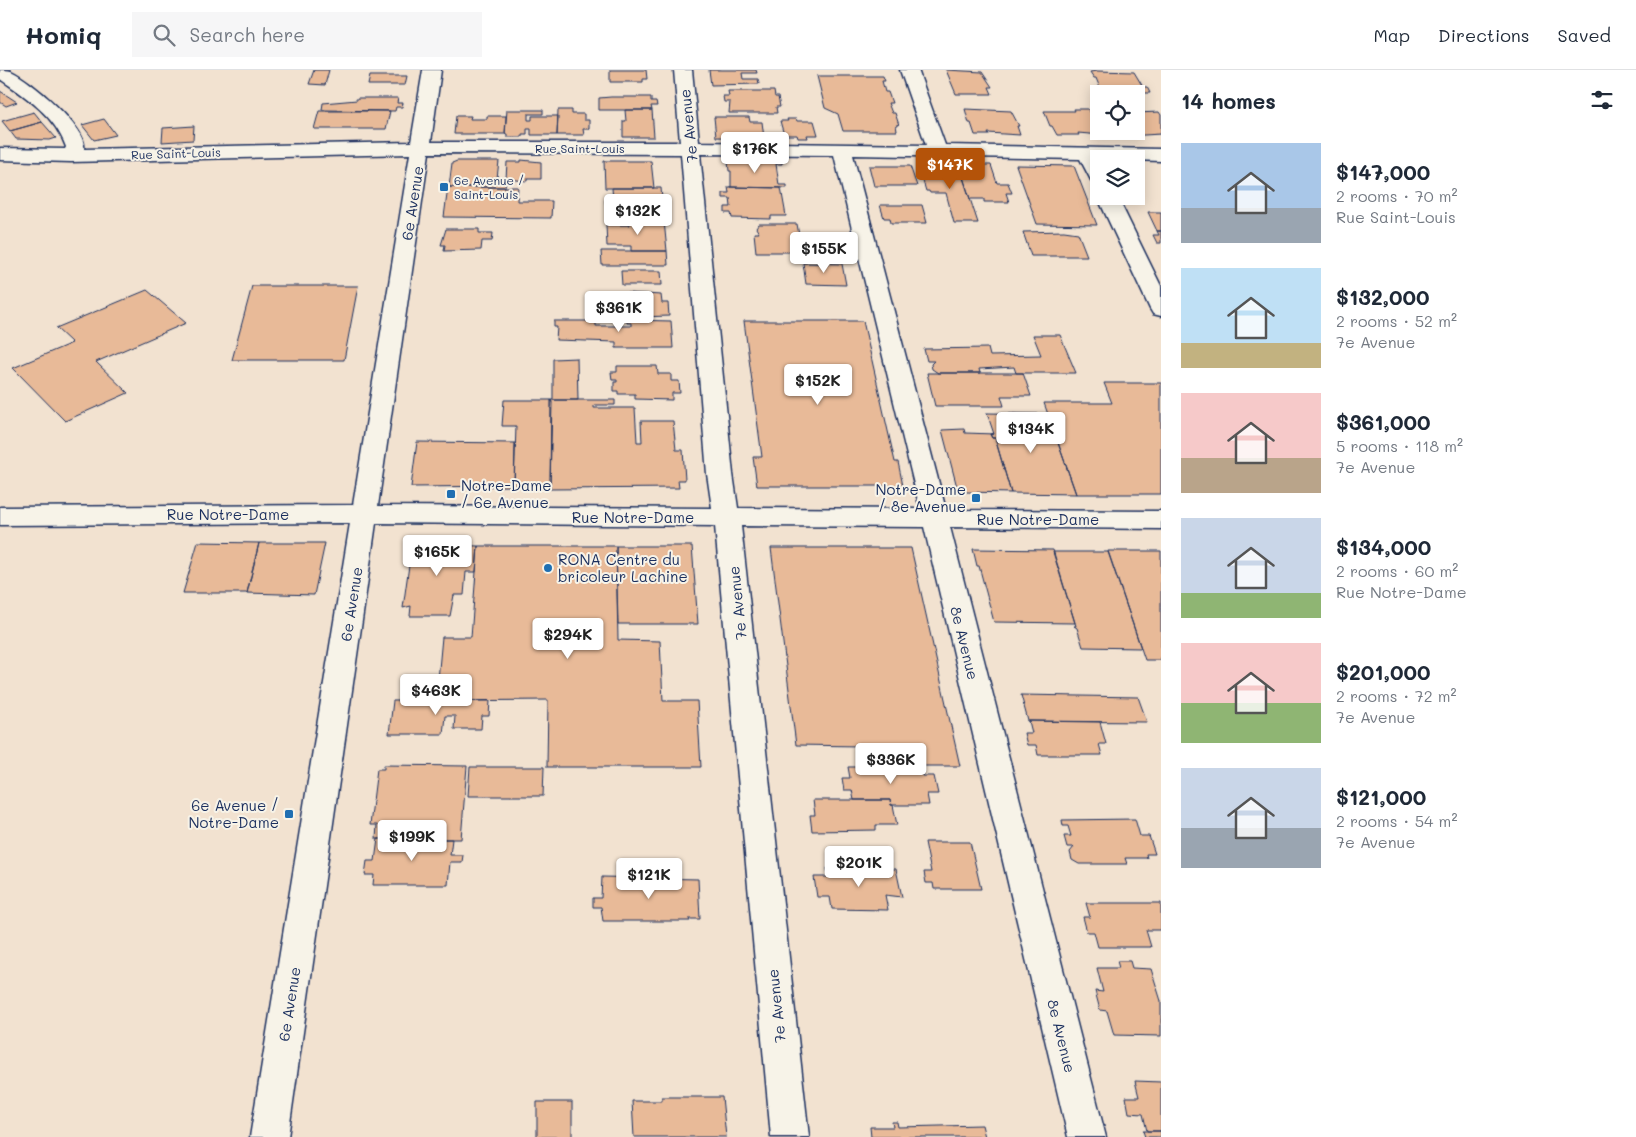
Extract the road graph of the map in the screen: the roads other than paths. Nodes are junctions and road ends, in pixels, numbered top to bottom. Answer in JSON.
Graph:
{"nodes":[{"id":1,"x":432,"y":70,"type":"edge"},
{"id":2,"x":683,"y":70,"type":"edge"},
{"id":3,"x":909,"y":70,"type":"edge"},
{"id":4,"x":3,"y":72,"type":"edge"},
{"id":5,"x":420,"y":148,"type":"junction"},
{"id":6,"x":691,"y":148,"type":"junction"},
{"id":7,"x":842,"y":149,"type":"junction"},
{"id":8,"x":938,"y":151,"type":"junction"},
{"id":9,"x":0,"y":154,"type":"edge"},
{"id":10,"x":1087,"y":154,"type":"junction"},
{"id":11,"x":71,"y":156,"type":"junction"},
{"id":12,"x":1161,"y":156,"type":"edge"},
{"id":13,"x":1090,"y":160,"type":"edge"},
{"id":14,"x":1111,"y":205,"type":"edge"},
{"id":15,"x":1161,"y":309,"type":"edge"},
{"id":16,"x":364,"y":515,"type":"junction"},
{"id":17,"x":0,"y":516,"type":"edge"},
{"id":18,"x":726,"y":517,"type":"junction"},
{"id":19,"x":935,"y":519,"type":"junction"},
{"id":20,"x":1161,"y":520,"type":"edge"},
{"id":21,"x":269,"y":1137,"type":"edge"},
{"id":22,"x":790,"y":1137,"type":"edge"},
{"id":23,"x":1087,"y":1137,"type":"edge"}],
"edges":[{"from":1,"to":5,"type":"street","name":"6e Avenue"},
{"from":2,"to":6,"type":"street","name":"7e Avenue"},
{"from":3,"to":8,"type":"street"},
{"from":4,"to":11,"type":"street"},
{"from":5,"to":6,"type":"street","name":"Rue Saint-Louis"},
{"from":5,"to":11,"type":"street","name":"Rue Saint-Louis"},
{"from":5,"to":16,"type":"street","name":"6e Avenue"},
{"from":6,"to":7,"type":"street","name":"Rue Saint-Louis"},
{"from":6,"to":18,"type":"street","name":"7e Avenue"},
{"from":7,"to":8,"type":"street","name":"Rue Saint-Louis"},
{"from":7,"to":19,"type":"street","name":"8e Avenue"},
{"from":8,"to":10,"type":"street","name":"Rue Saint-Louis"},
{"from":9,"to":11,"type":"street","name":"Rue Saint-Louis"},
{"from":10,"to":12,"type":"street","name":"Rue Saint-Louis"},
{"from":10,"to":13,"type":"street"},
{"from":14,"to":15,"type":"street"},
{"from":16,"to":17,"type":"street","name":"Rue Notre-Dame"},
{"from":16,"to":18,"type":"street","name":"Rue Notre-Dame"},
{"from":16,"to":21,"type":"street","name":"6e Avenue"},
{"from":18,"to":19,"type":"street","name":"Rue Notre-Dame"},
{"from":18,"to":22,"type":"street","name":"7e Avenue"},
{"from":19,"to":20,"type":"street","name":"Rue Notre-Dame"},
{"from":19,"to":23,"type":"street","name":"8e Avenue"}]}
